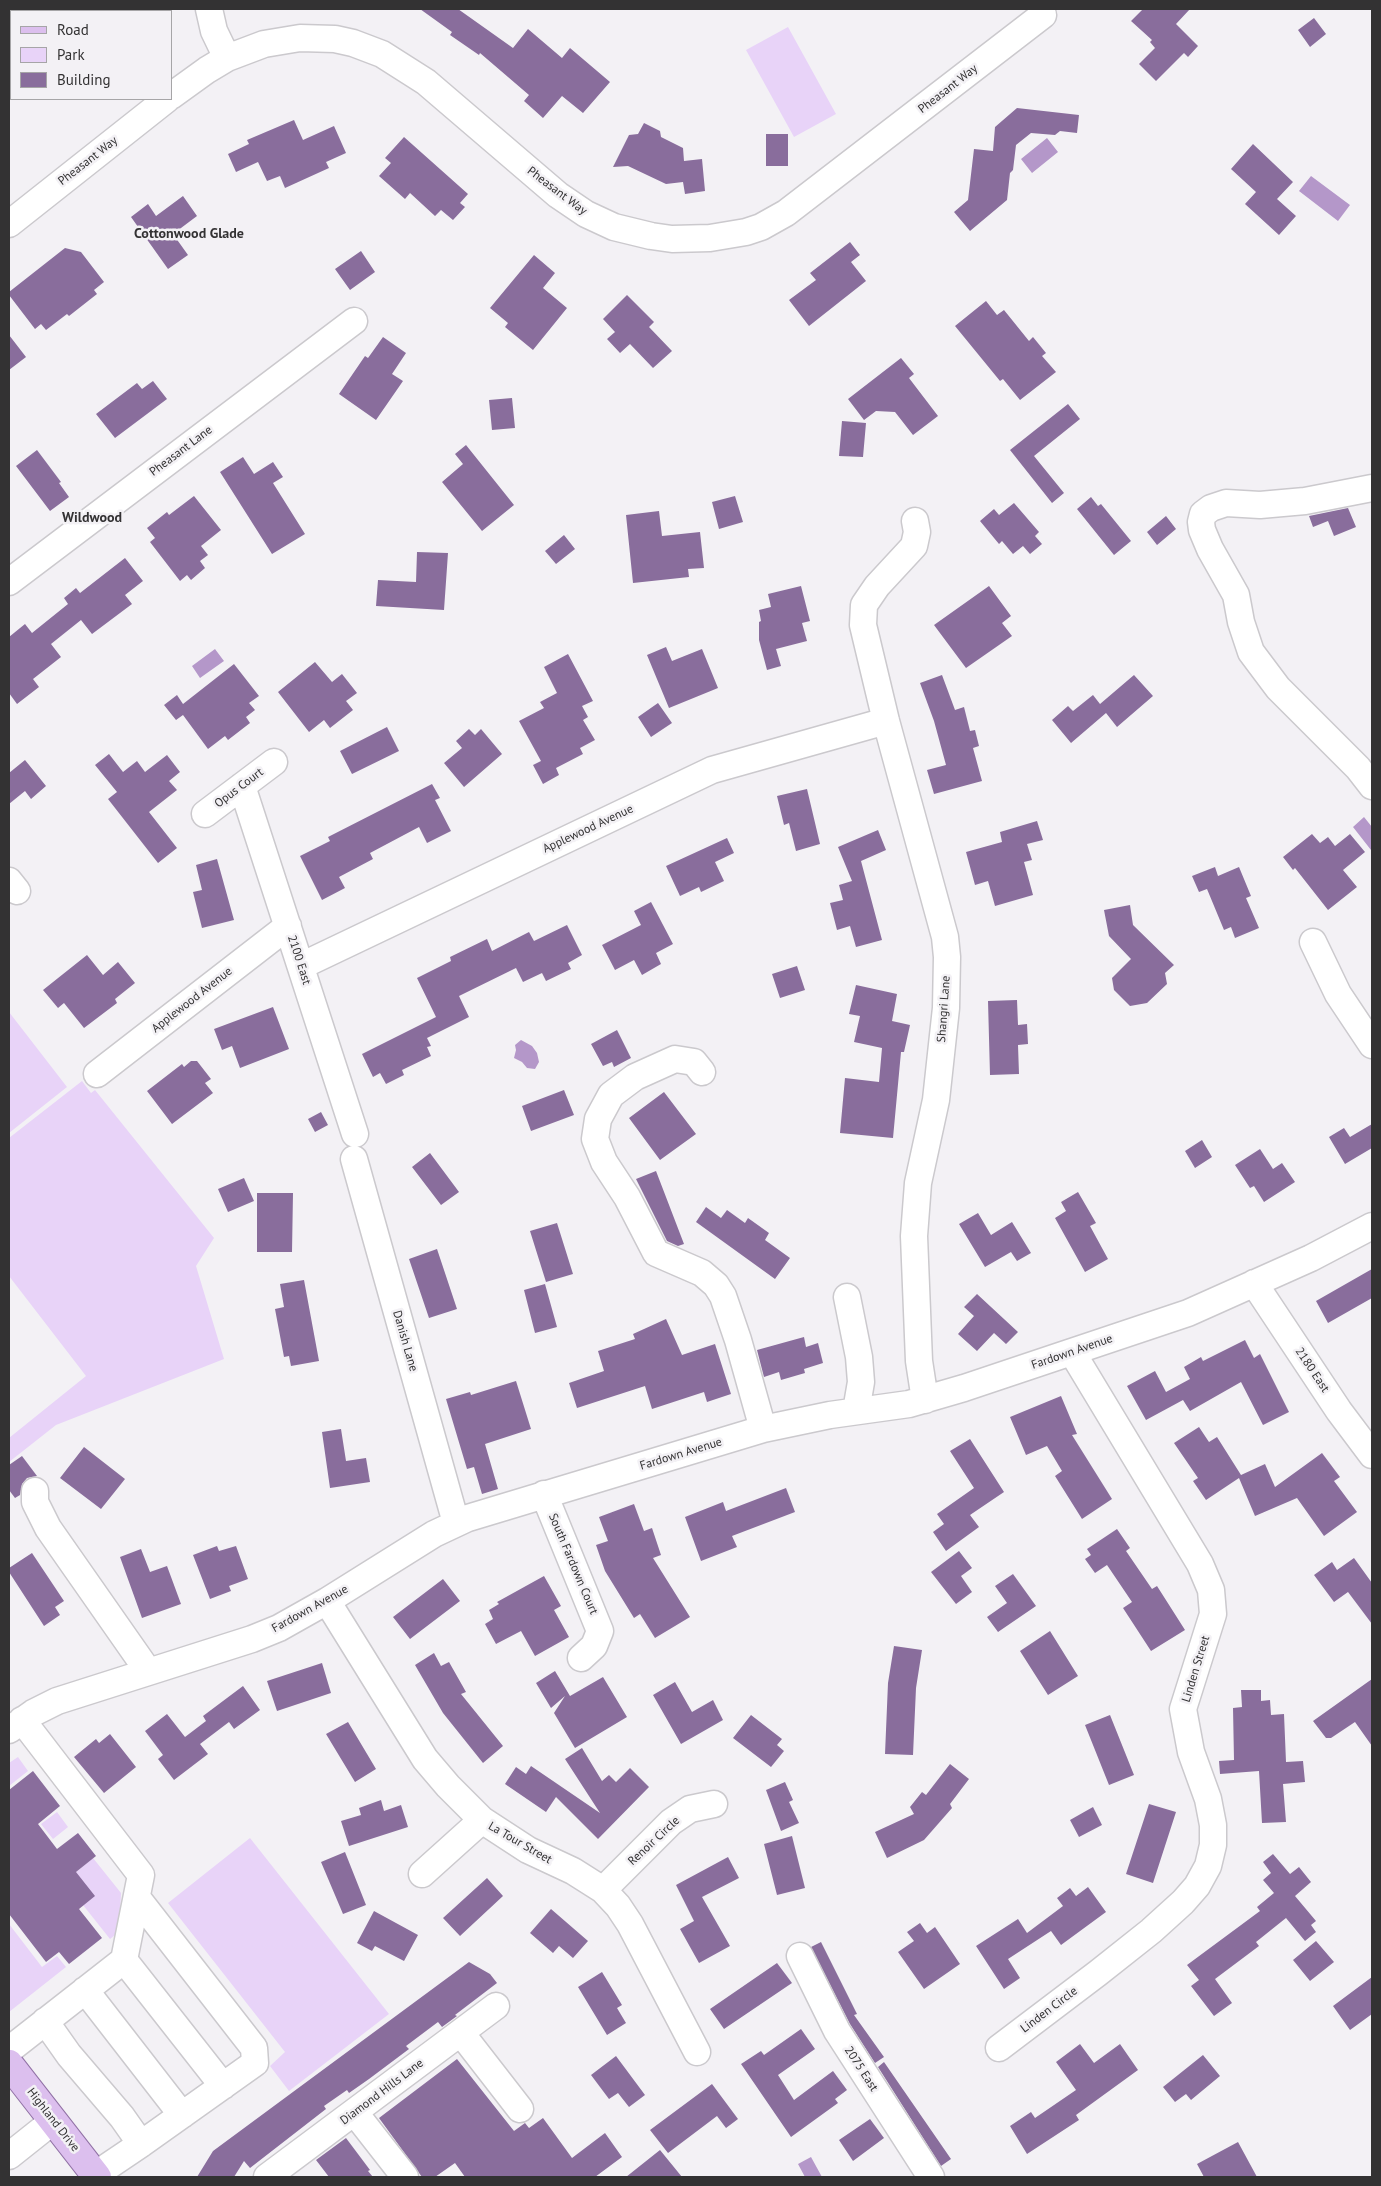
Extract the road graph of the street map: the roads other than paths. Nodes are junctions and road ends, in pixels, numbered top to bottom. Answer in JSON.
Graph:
{"nodes":[{"id":1,"x":209,"y":9,"type":"edge"},
{"id":2,"x":1044,"y":15,"type":"dead end"},
{"id":3,"x":227,"y":58,"type":"junction"},
{"id":4,"x":172,"y":95,"type":"edge"},
{"id":5,"x":166,"y":100,"type":"edge"},
{"id":6,"x":9,"y":224,"type":"edge"},
{"id":7,"x":354,"y":322,"type":"dead end"},
{"id":8,"x":1372,"y":488,"type":"edge"},
{"id":9,"x":915,"y":521,"type":"dead end"},
{"id":10,"x":9,"y":582,"type":"edge"},
{"id":11,"x":886,"y":721,"type":"junction"},
{"id":12,"x":274,"y":762,"type":"dead end"},
{"id":13,"x":242,"y":786,"type":"junction"},
{"id":14,"x":1372,"y":786,"type":"edge"},
{"id":15,"x":205,"y":814,"type":"dead end"},
{"id":16,"x":288,"y":926,"type":"junction"},
{"id":17,"x":1313,"y":942,"type":"dead end"},
{"id":18,"x":301,"y":966,"type":"junction"},
{"id":19,"x":1372,"y":1046,"type":"edge"},
{"id":20,"x":702,"y":1072,"type":"dead end"},
{"id":21,"x":97,"y":1074,"type":"dead end"},
{"id":22,"x":355,"y":1134,"type":"dead end"},
{"id":23,"x":354,"y":1159,"type":"dead end"},
{"id":24,"x":1372,"y":1226,"type":"edge"},
{"id":25,"x":1254,"y":1283,"type":"junction"},
{"id":26,"x":847,"y":1297,"type":"dead end"},
{"id":27,"x":1072,"y":1352,"type":"junction"},
{"id":28,"x":925,"y":1400,"type":"junction"},
{"id":29,"x":856,"y":1411,"type":"junction"},
{"id":30,"x":763,"y":1430,"type":"junction"},
{"id":31,"x":1372,"y":1455,"type":"edge"},
{"id":32,"x":35,"y":1491,"type":"dead end"},
{"id":33,"x":544,"y":1494,"type":"junction"},
{"id":34,"x":456,"y":1523,"type":"junction"},
{"id":35,"x":327,"y":1602,"type":"junction"},
{"id":36,"x":581,"y":1658,"type":"dead end"},
{"id":37,"x":148,"y":1671,"type":"junction"},
{"id":38,"x":15,"y":1725,"type":"edge"},
{"id":39,"x":714,"y":1804,"type":"dead end"},
{"id":40,"x":482,"y":1820,"type":"junction"},
{"id":41,"x":422,"y":1874,"type":"dead end"},
{"id":42,"x":140,"y":1887,"type":"junction"},
{"id":43,"x":603,"y":1890,"type":"junction"},
{"id":44,"x":800,"y":1956,"type":"dead end"},
{"id":45,"x":124,"y":1960,"type":"junction"},
{"id":46,"x":1098,"y":1973,"type":"joint"},
{"id":47,"x":85,"y":1990,"type":"junction"},
{"id":48,"x":496,"y":2006,"type":"dead end"},
{"id":49,"x":45,"y":2021,"type":"junction"},
{"id":50,"x":461,"y":2033,"type":"junction"},
{"id":51,"x":999,"y":2048,"type":"dead end"},
{"id":52,"x":9,"y":2050,"type":"edge"},
{"id":53,"x":697,"y":2052,"type":"dead end"},
{"id":54,"x":9,"y":2064,"type":"edge"},
{"id":55,"x":223,"y":2086,"type":"junction"},
{"id":56,"x":520,"y":2109,"type":"dead end"},
{"id":57,"x":355,"y":2113,"type":"junction"},
{"id":58,"x":182,"y":2114,"type":"junction"},
{"id":59,"x":53,"y":2121,"type":"junction"},
{"id":60,"x":141,"y":2144,"type":"junction"},
{"id":61,"x":9,"y":2156,"type":"edge"},
{"id":62,"x":96,"y":2176,"type":"edge"},
{"id":63,"x":268,"y":2177,"type":"edge"},
{"id":64,"x":405,"y":2177,"type":"edge"},
{"id":65,"x":931,"y":2177,"type":"edge"}],
"edges":[{"from":1,"to":3,"type":"street"},
{"from":2,"to":3,"type":"street","name":"Pheasant Way"},
{"from":3,"to":4,"type":"street","name":"Pheasant Way"},
{"from":5,"to":6,"type":"street","name":"Pheasant Way"},
{"from":7,"to":10,"type":"street","name":"Pheasant Lane"},
{"from":8,"to":14,"type":"street"},
{"from":9,"to":11,"type":"street","name":"Shangri Lane"},
{"from":11,"to":18,"type":"street","name":"Applewood Avenue"},
{"from":11,"to":28,"type":"street","name":"Shangri Lane"},
{"from":12,"to":13,"type":"street","name":"Opus Court"},
{"from":13,"to":15,"type":"street","name":"Opus Court"},
{"from":13,"to":16,"type":"street","name":"2100 East"},
{"from":16,"to":18,"type":"street","name":"2100 East"},
{"from":16,"to":21,"type":"street","name":"Applewood Avenue"},
{"from":17,"to":19,"type":"street"},
{"from":18,"to":22,"type":"street","name":"2100 East"},
{"from":20,"to":30,"type":"street"},
{"from":23,"to":34,"type":"street","name":"Danish Lane"},
{"from":24,"to":25,"type":"street","name":"Fardown Avenue"},
{"from":25,"to":27,"type":"street","name":"Fardown Avenue"},
{"from":25,"to":31,"type":"street","name":"2180 East"},
{"from":26,"to":29,"type":"street"},
{"from":27,"to":28,"type":"street","name":"Fardown Avenue"},
{"from":27,"to":46,"type":"street","name":"Linden Street"},
{"from":28,"to":29,"type":"street","name":"Fardown Avenue"},
{"from":29,"to":30,"type":"street","name":"Fardown Avenue"},
{"from":30,"to":33,"type":"street","name":"Fardown Avenue"},
{"from":32,"to":37,"type":"street"},
{"from":33,"to":34,"type":"street","name":"Fardown Avenue"},
{"from":33,"to":36,"type":"street","name":"South Fardown Court"},
{"from":34,"to":35,"type":"street","name":"Fardown Avenue"},
{"from":35,"to":37,"type":"street","name":"Fardown Avenue"},
{"from":35,"to":40,"type":"street","name":"La Tour Street"},
{"from":37,"to":38,"type":"street","name":"Fardown Avenue"},
{"from":38,"to":42,"type":"street"},
{"from":39,"to":43,"type":"street","name":"Renoir Circle"},
{"from":40,"to":41,"type":"street"},
{"from":40,"to":43,"type":"street","name":"La Tour Street"},
{"from":42,"to":45,"type":"street"},
{"from":42,"to":55,"type":"street"},
{"from":43,"to":53,"type":"street","name":"La Tour Street"},
{"from":44,"to":65,"type":"street","name":"2075 East"},
{"from":45,"to":47,"type":"street"},
{"from":45,"to":55,"type":"street"},
{"from":46,"to":51,"type":"street","name":"Linden Circle"},
{"from":47,"to":49,"type":"street"},
{"from":47,"to":58,"type":"street"},
{"from":48,"to":50,"type":"street","name":"Diamond Hills Lane"},
{"from":49,"to":52,"type":"street"},
{"from":49,"to":60,"type":"street"},
{"from":50,"to":56,"type":"street"},
{"from":50,"to":57,"type":"street","name":"Diamond Hills Lane"},
{"from":54,"to":59,"type":"main road","name":"Highland Drive"},
{"from":55,"to":58,"type":"street"},
{"from":57,"to":63,"type":"street","name":"Diamond Hills Lane"},
{"from":57,"to":64,"type":"street"},
{"from":58,"to":60,"type":"street"},
{"from":59,"to":61,"type":"street"},
{"from":59,"to":62,"type":"main road","name":"Highland Drive"},
{"from":60,"to":62,"type":"street"}]}
